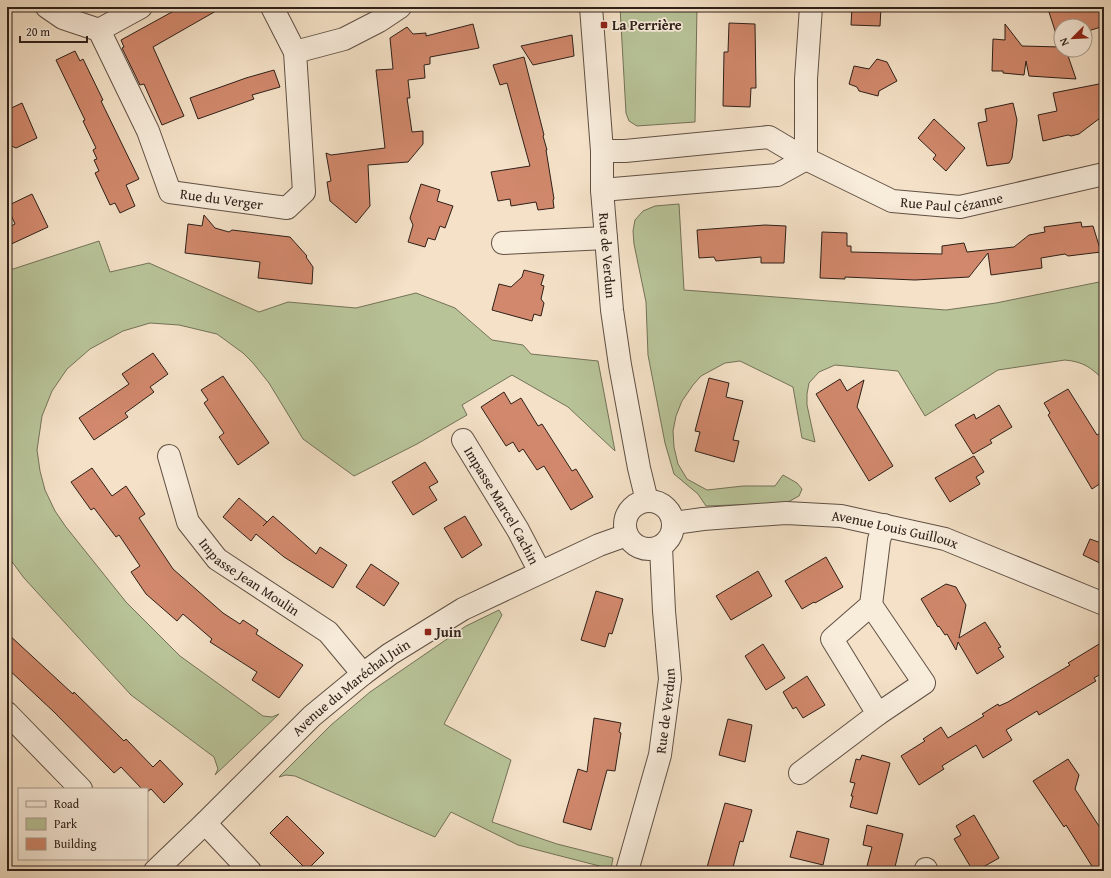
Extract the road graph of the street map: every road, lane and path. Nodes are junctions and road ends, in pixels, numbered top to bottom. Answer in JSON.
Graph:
{"nodes":[{"id":1,"x":47,"y":7,"type":"edge"},
{"id":2,"x":141,"y":7,"type":"edge"},
{"id":3,"x":272,"y":7,"type":"edge"},
{"id":4,"x":400,"y":7,"type":"edge"},
{"id":5,"x":591,"y":7,"type":"edge"},
{"id":6,"x":811,"y":7,"type":"edge"},
{"id":7,"x":98,"y":30,"type":"junction"},
{"id":8,"x":295,"y":52,"type":"junction"},
{"id":9,"x":602,"y":151,"type":"junction"},
{"id":10,"x":806,"y":159,"type":"junction"},
{"id":11,"x":1104,"y":174,"type":"edge"},
{"id":12,"x":602,"y":190,"type":"junction"},
{"id":13,"x":606,"y":238,"type":"junction"},
{"id":14,"x":503,"y":243,"type":"dead end"},
{"id":15,"x":463,"y":440,"type":"dead end"},
{"id":16,"x":169,"y":456,"type":"dead end"},
{"id":17,"x":647,"y":501,"type":"junction"},
{"id":18,"x":674,"y":523,"type":"junction"},
{"id":19,"x":884,"y":525,"type":"junction"},
{"id":20,"x":627,"y":536,"type":"junction"},
{"id":21,"x":661,"y":547,"type":"junction"},
{"id":22,"x":540,"y":572,"type":"junction"},
{"id":23,"x":872,"y":604,"type":"junction"},
{"id":24,"x":1104,"y":604,"type":"edge"},
{"id":25,"x":363,"y":674,"type":"junction"},
{"id":26,"x":7,"y":714,"type":"edge"},
{"id":27,"x":878,"y":714,"type":"junction"},
{"id":28,"x":800,"y":773,"type":"dead end"},
{"id":29,"x":80,"y":788,"type":"edge"},
{"id":30,"x":205,"y":824,"type":"junction"},
{"id":31,"x":153,"y":865,"type":"edge"},
{"id":32,"x":250,"y":871,"type":"edge"},
{"id":33,"x":627,"y":871,"type":"edge"}],
"edges":[{"from":1,"to":7,"type":"street"},
{"from":2,"to":7,"type":"street"},
{"from":3,"to":8,"type":"street","name":"Rue du Verger"},
{"from":4,"to":8,"type":"street"},
{"from":5,"to":9,"type":"street","name":"Rue de Verdun"},
{"from":6,"to":10,"type":"street"},
{"from":7,"to":8,"type":"street","name":"Rue du Verger"},
{"from":9,"to":10,"type":"street","name":"Rue Paul Cézanne"},
{"from":9,"to":12,"type":"street","name":"Rue de Verdun"},
{"from":10,"to":11,"type":"street","name":"Rue Paul Cézanne"},
{"from":10,"to":12,"type":"street"},
{"from":12,"to":13,"type":"street","name":"Rue de Verdun"},
{"from":13,"to":14,"type":"street"},
{"from":13,"to":17,"type":"street","name":"Rue de Verdun"},
{"from":15,"to":22,"type":"street","name":"Impasse Marcel Cachin"},
{"from":16,"to":25,"type":"street","name":"Impasse Jean Moulin"},
{"from":17,"to":18,"type":"street"},
{"from":17,"to":20,"type":"street"},
{"from":18,"to":19,"type":"street","name":"Avenue Louis Guilloux"},
{"from":18,"to":21,"type":"street"},
{"from":19,"to":23,"type":"street"},
{"from":19,"to":24,"type":"street","name":"Avenue Louis Guilloux"},
{"from":20,"to":21,"type":"street"},
{"from":20,"to":22,"type":"street","name":"Avenue du Maréchal Juin"},
{"from":21,"to":33,"type":"street","name":"Rue de Verdun"},
{"from":22,"to":25,"type":"street","name":"Avenue du Maréchal Juin"},
{"from":23,"to":27,"type":"street"},
{"from":23,"to":27,"type":"street"},
{"from":25,"to":30,"type":"street","name":"Avenue du Maréchal Juin"},
{"from":26,"to":29,"type":"street"},
{"from":27,"to":28,"type":"street"},
{"from":30,"to":31,"type":"street","name":"Avenue du Maréchal Juin"},
{"from":30,"to":32,"type":"street"}]}
